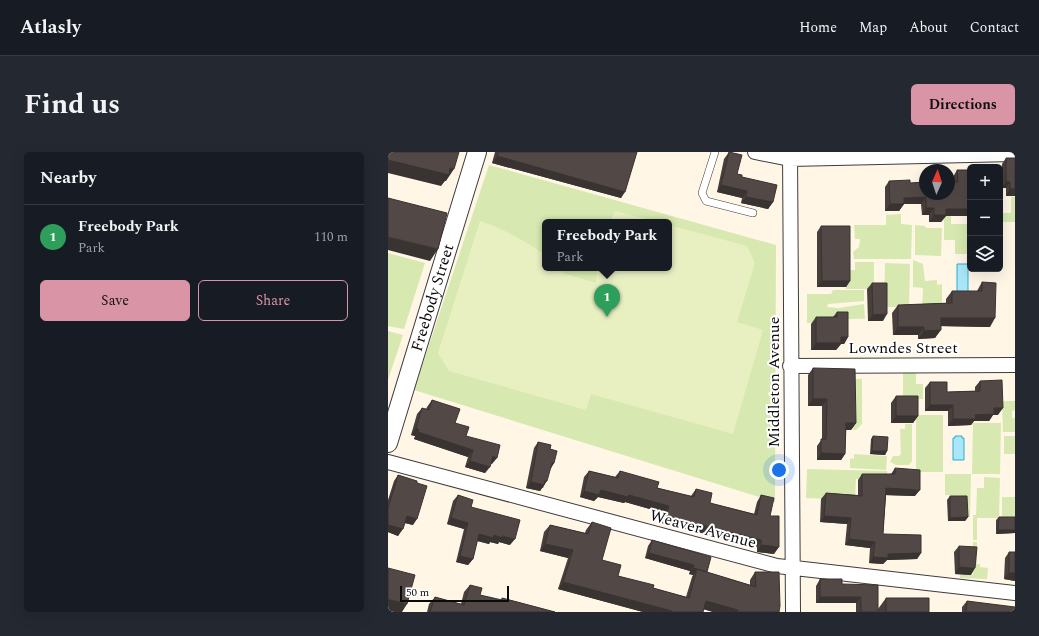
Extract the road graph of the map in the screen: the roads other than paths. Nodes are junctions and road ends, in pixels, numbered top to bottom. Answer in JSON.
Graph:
{"nodes":[{"id":1,"x":477,"y":152,"type":"edge"},
{"id":2,"x":715,"y":152,"type":"edge"},
{"id":3,"x":755,"y":152,"type":"edge"},
{"id":4,"x":1015,"y":154,"type":"edge"},
{"id":5,"x":790,"y":155,"type":"edge"},
{"id":6,"x":753,"y":213,"type":"dead end"},
{"id":7,"x":1015,"y":365,"type":"edge"},
{"id":8,"x":790,"y":366,"type":"junction"},
{"id":9,"x":388,"y":443,"type":"edge"},
{"id":10,"x":388,"y":462,"type":"edge"},
{"id":11,"x":793,"y":569,"type":"junction"},
{"id":12,"x":1015,"y":593,"type":"edge"},
{"id":13,"x":793,"y":612,"type":"edge"}],
"edges":[{"from":1,"to":9,"type":"street","name":"Freebody Street"},
{"from":2,"to":6,"type":"lane"},
{"from":3,"to":5,"type":"street"},
{"from":4,"to":5,"type":"street"},
{"from":5,"to":8,"type":"street","name":"Middleton Avenue"},
{"from":7,"to":8,"type":"street","name":"Lowndes Street"},
{"from":8,"to":11,"type":"street","name":"Middleton Avenue"},
{"from":10,"to":11,"type":"street","name":"Weaver Avenue"},
{"from":11,"to":12,"type":"street","name":"Weaver Avenue"},
{"from":11,"to":13,"type":"street","name":"Middleton Avenue"}]}
